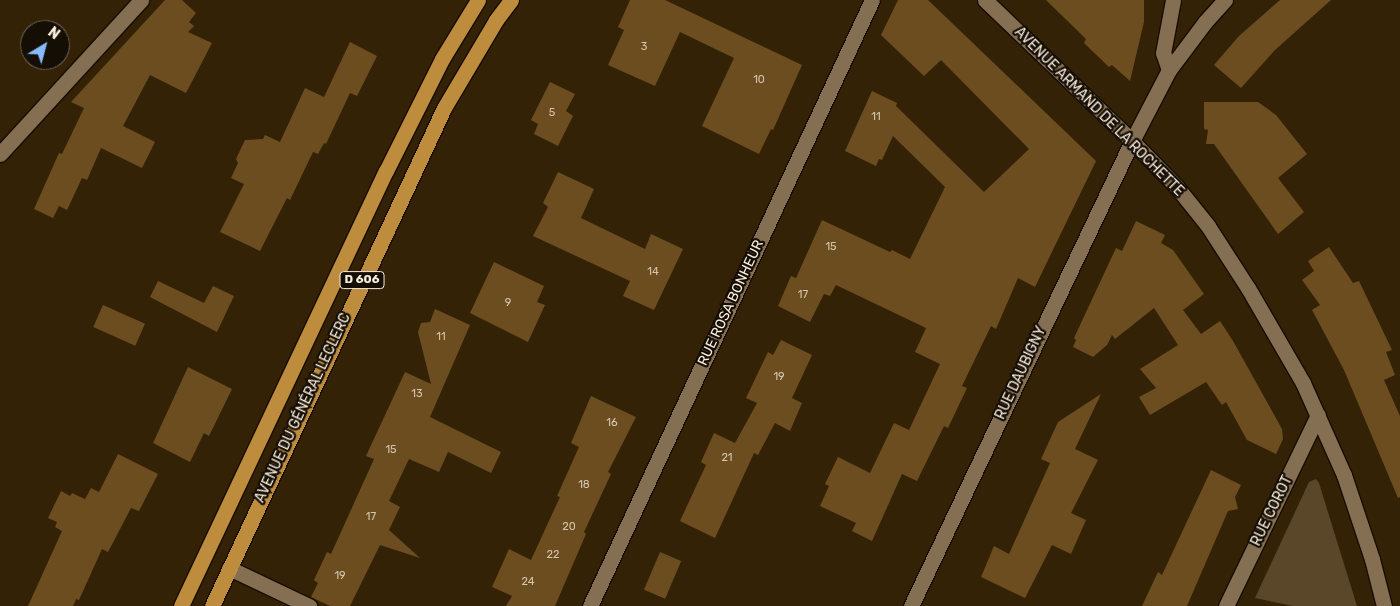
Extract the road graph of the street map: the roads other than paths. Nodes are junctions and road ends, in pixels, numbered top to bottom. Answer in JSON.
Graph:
{"nodes":[{"id":1,"x":141,"y":0,"type":"edge"},
{"id":2,"x":478,"y":0,"type":"edge"},
{"id":3,"x":511,"y":0,"type":"edge"},
{"id":4,"x":872,"y":0,"type":"edge"},
{"id":5,"x":985,"y":0,"type":"edge"},
{"id":6,"x":1173,"y":0,"type":"edge"},
{"id":7,"x":1225,"y":0,"type":"edge"},
{"id":8,"x":1169,"y":70,"type":"junction"},
{"id":9,"x":1132,"y":141,"type":"junction"},
{"id":10,"x":0,"y":154,"type":"edge"},
{"id":11,"x":1318,"y":415,"type":"junction"},
{"id":12,"x":229,"y":568,"type":"junction"},
{"id":13,"x":181,"y":606,"type":"edge"},
{"id":14,"x":212,"y":606,"type":"edge"},
{"id":15,"x":309,"y":606,"type":"edge"},
{"id":16,"x":590,"y":606,"type":"edge"},
{"id":17,"x":911,"y":606,"type":"edge"},
{"id":18,"x":1226,"y":606,"type":"edge"},
{"id":19,"x":1384,"y":606,"type":"edge"}],
"edges":[{"from":1,"to":10,"type":"street"},
{"from":2,"to":13,"type":"main road","name":"AVENUE DU GÉNÉRAL LECLERC","number":"D 606"},
{"from":3,"to":12,"type":"main road","name":"AVENUE DU GÉNÉRAL LECLERC","number":"D 606"},
{"from":4,"to":16,"type":"street","name":"RUE ROSA BONHEUR"},
{"from":5,"to":9,"type":"street","name":"AVENUE ARMAND DE LA ROCHETTE"},
{"from":6,"to":8,"type":"street"},
{"from":7,"to":8,"type":"street","name":"RUE DAUBIGNY"},
{"from":8,"to":9,"type":"street","name":"RUE DAUBIGNY"},
{"from":9,"to":11,"type":"street","name":"AVENUE ARMAND DE LA ROCHETTE"},
{"from":9,"to":17,"type":"street","name":"RUE DAUBIGNY"},
{"from":11,"to":18,"type":"street","name":"RUE COROT"},
{"from":11,"to":19,"type":"street","name":"AVENUE ARMAND DE LA ROCHETTE"},
{"from":12,"to":14,"type":"main road","name":"AVENUE DU GÉNÉRAL LECLERC","number":"D 606"},
{"from":12,"to":15,"type":"street"}]}
